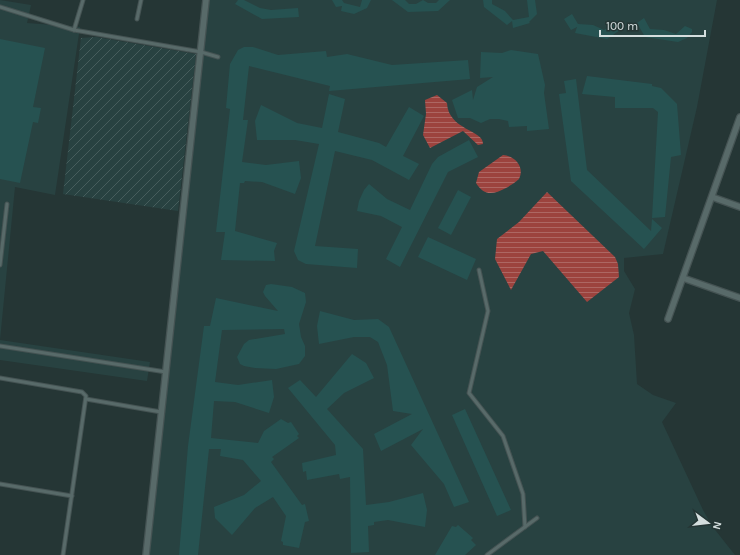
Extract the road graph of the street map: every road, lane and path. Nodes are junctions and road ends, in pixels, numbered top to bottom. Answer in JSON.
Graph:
{"nodes":[{"id":1,"x":83,"y":0,"type":"edge"},
{"id":2,"x":142,"y":0,"type":"edge"},
{"id":3,"x":206,"y":0,"type":"edge"},
{"id":4,"x":0,"y":7,"type":"edge"},
{"id":5,"x":137,"y":19,"type":"dead end"},
{"id":6,"x":74,"y":30,"type":"junction"},
{"id":7,"x":201,"y":52,"type":"junction"},
{"id":8,"x":218,"y":57,"type":"dead end"},
{"id":9,"x":740,"y":117,"type":"edge"},
{"id":10,"x":712,"y":196,"type":"junction"},
{"id":11,"x":7,"y":204,"type":"dead end"},
{"id":12,"x":740,"y":207,"type":"edge"},
{"id":13,"x":1,"y":252,"type":"edge"},
{"id":14,"x":0,"y":265,"type":"edge"},
{"id":15,"x":479,"y":270,"type":"dead end"},
{"id":16,"x":683,"y":278,"type":"junction"},
{"id":17,"x":740,"y":298,"type":"edge"},
{"id":18,"x":668,"y":319,"type":"dead end"},
{"id":19,"x":0,"y":346,"type":"edge"},
{"id":20,"x":166,"y":372,"type":"junction"},
{"id":21,"x":0,"y":378,"type":"edge"},
{"id":22,"x":86,"y":399,"type":"junction"},
{"id":23,"x":161,"y":412,"type":"junction"},
{"id":24,"x":0,"y":484,"type":"edge"},
{"id":25,"x":72,"y":496,"type":"junction"},
{"id":26,"x":537,"y":518,"type":"dead end"},
{"id":27,"x":525,"y":527,"type":"junction"},
{"id":28,"x":63,"y":555,"type":"edge"},
{"id":29,"x":146,"y":555,"type":"edge"},
{"id":30,"x":487,"y":555,"type":"edge"}],
"edges":[{"from":1,"to":6,"type":"lane"},
{"from":2,"to":5,"type":"lane"},
{"from":3,"to":7,"type":"street"},
{"from":4,"to":6,"type":"lane"},
{"from":6,"to":7,"type":"lane"},
{"from":7,"to":8,"type":"lane"},
{"from":7,"to":20,"type":"street"},
{"from":9,"to":10,"type":"street"},
{"from":10,"to":12,"type":"street"},
{"from":10,"to":16,"type":"street"},
{"from":11,"to":13,"type":"lane"},
{"from":13,"to":14,"type":"lane"},
{"from":15,"to":27,"type":"lane"},
{"from":16,"to":17,"type":"street"},
{"from":16,"to":18,"type":"street"},
{"from":19,"to":20,"type":"lane"},
{"from":20,"to":23,"type":"street"},
{"from":21,"to":22,"type":"lane"},
{"from":22,"to":23,"type":"lane"},
{"from":22,"to":25,"type":"lane"},
{"from":23,"to":29,"type":"street"},
{"from":24,"to":25,"type":"lane"},
{"from":25,"to":28,"type":"lane"},
{"from":26,"to":27,"type":"lane"},
{"from":27,"to":30,"type":"lane"}]}
